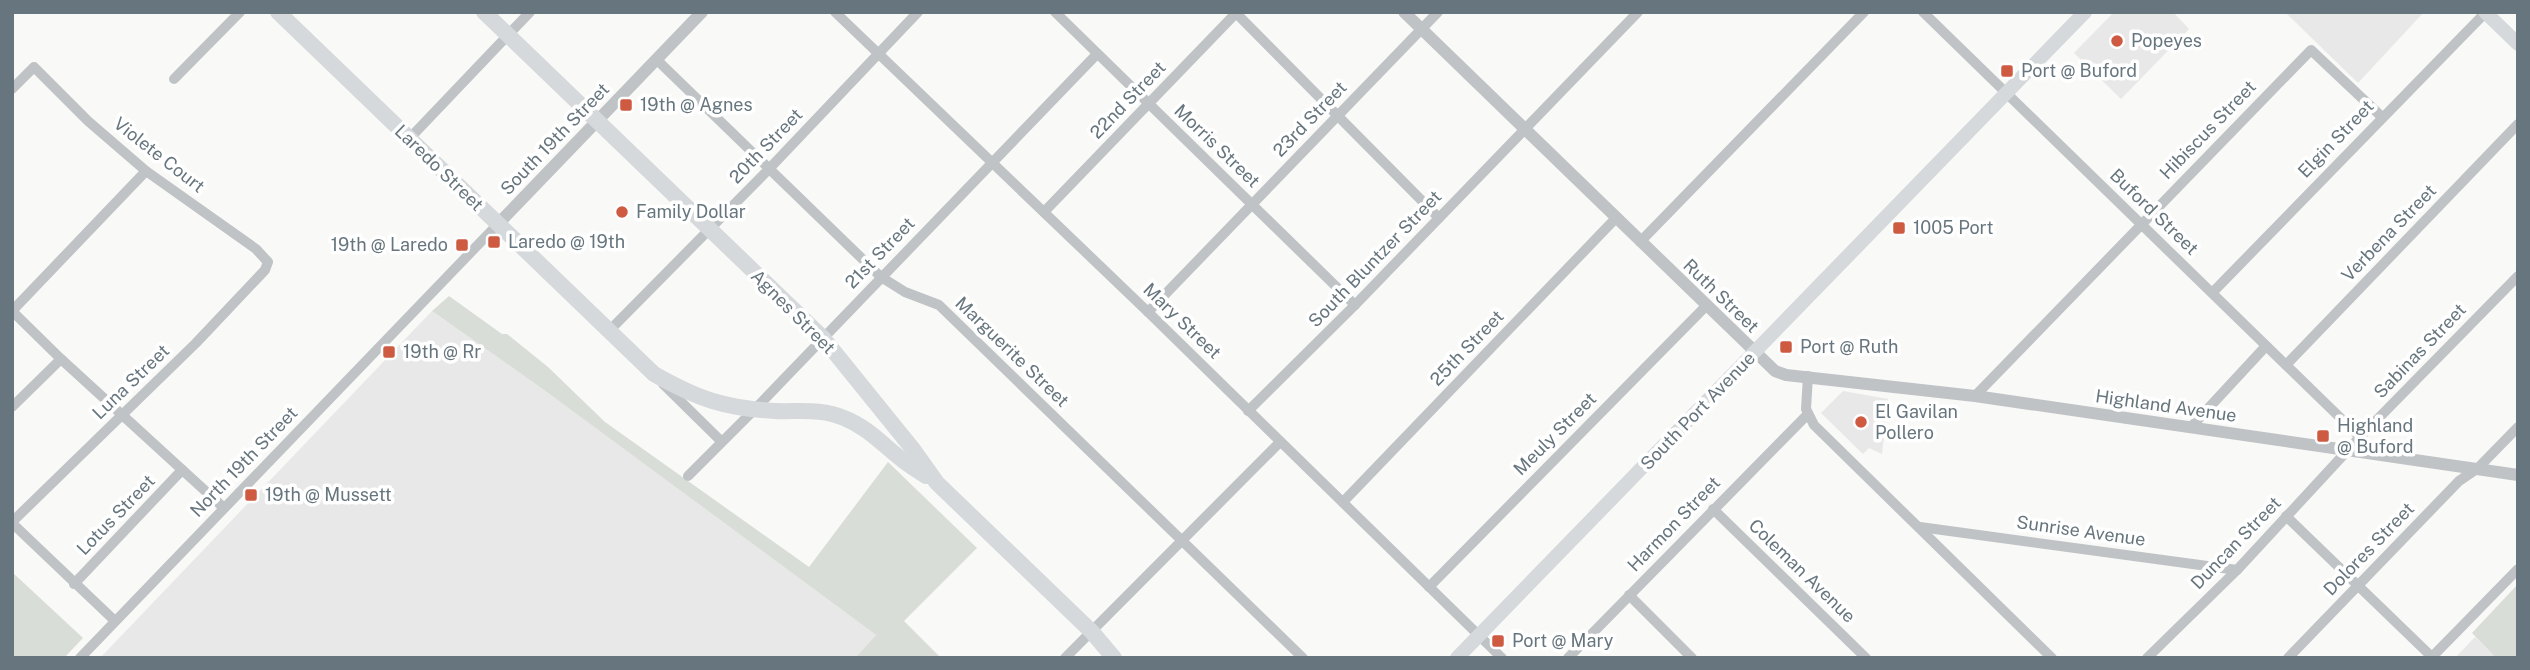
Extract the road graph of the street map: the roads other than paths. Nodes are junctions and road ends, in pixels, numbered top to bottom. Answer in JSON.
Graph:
{"nodes":[{"id":1,"x":240,"y":12,"type":"edge"},
{"id":2,"x":278,"y":12,"type":"edge"},
{"id":3,"x":484,"y":12,"type":"edge"},
{"id":4,"x":530,"y":12,"type":"edge"},
{"id":5,"x":702,"y":12,"type":"edge"},
{"id":6,"x":835,"y":12,"type":"edge"},
{"id":7,"x":918,"y":12,"type":"edge"},
{"id":8,"x":1055,"y":12,"type":"edge"},
{"id":9,"x":1404,"y":12,"type":"edge"},
{"id":10,"x":1438,"y":12,"type":"edge"},
{"id":11,"x":1638,"y":12,"type":"edge"},
{"id":12,"x":1864,"y":12,"type":"edge"},
{"id":13,"x":1923,"y":12,"type":"edge"},
{"id":14,"x":2085,"y":12,"type":"edge"},
{"id":15,"x":2486,"y":12,"type":"edge"},
{"id":16,"x":1236,"y":13,"type":"edge"},
{"id":17,"x":1422,"y":30,"type":"junction"},
{"id":18,"x":508,"y":36,"type":"junction"},
{"id":19,"x":2518,"y":44,"type":"edge"},
{"id":20,"x":878,"y":53,"type":"junction"},
{"id":21,"x":1097,"y":54,"type":"junction"},
{"id":22,"x":656,"y":59,"type":"junction"},
{"id":23,"x":174,"y":79,"type":"dead end"},
{"id":24,"x":12,"y":89,"type":"edge"},
{"id":25,"x":2006,"y":93,"type":"junction"},
{"id":26,"x":1149,"y":104,"type":"junction"},
{"id":27,"x":1338,"y":115,"type":"junction"},
{"id":28,"x":2382,"y":117,"type":"junction"},
{"id":29,"x":596,"y":121,"type":"junction"},
{"id":30,"x":2518,"y":124,"type":"edge"},
{"id":31,"x":1525,"y":130,"type":"junction"},
{"id":32,"x":409,"y":139,"type":"junction"},
{"id":33,"x":993,"y":162,"type":"junction"},
{"id":34,"x":768,"y":170,"type":"junction"},
{"id":35,"x":146,"y":171,"type":"junction"},
{"id":36,"x":1251,"y":204,"type":"junction"},
{"id":37,"x":1044,"y":212,"type":"junction"},
{"id":38,"x":1439,"y":218,"type":"junction"},
{"id":39,"x":1616,"y":218,"type":"junction"},
{"id":40,"x":498,"y":224,"type":"junction"},
{"id":41,"x":2140,"y":224,"type":"junction"},
{"id":42,"x":709,"y":229,"type":"junction"},
{"id":43,"x":1640,"y":242,"type":"junction"},
{"id":44,"x":268,"y":262,"type":"joint"},
{"id":45,"x":2518,"y":276,"type":"edge"},
{"id":46,"x":881,"y":277,"type":"junction"},
{"id":47,"x":433,"y":290,"type":"joint"},
{"id":48,"x":2213,"y":292,"type":"junction"},
{"id":49,"x":1355,"y":305,"type":"junction"},
{"id":50,"x":1706,"y":306,"type":"junction"},
{"id":51,"x":12,"y":311,"type":"edge"},
{"id":52,"x":1148,"y":312,"type":"junction"},
{"id":53,"x":608,"y":332,"type":"junction"},
{"id":54,"x":823,"y":338,"type":"junction"},
{"id":55,"x":2266,"y":346,"type":"junction"},
{"id":56,"x":1755,"y":353,"type":"junction"},
{"id":57,"x":61,"y":359,"type":"junction"},
{"id":58,"x":2286,"y":365,"type":"junction"},
{"id":59,"x":654,"y":374,"type":"junction"},
{"id":60,"x":1808,"y":376,"type":"junction"},
{"id":61,"x":1975,"y":396,"type":"junction"},
{"id":62,"x":12,"y":408,"type":"edge"},
{"id":63,"x":755,"y":409,"type":"junction"},
{"id":64,"x":1248,"y":411,"type":"junction"},
{"id":65,"x":1807,"y":415,"type":"junction"},
{"id":66,"x":122,"y":416,"type":"junction"},
{"id":67,"x":2191,"y":427,"type":"junction"},
{"id":68,"x":2518,"y":427,"type":"edge"},
{"id":69,"x":2360,"y":437,"type":"junction"},
{"id":70,"x":721,"y":441,"type":"junction"},
{"id":71,"x":1280,"y":442,"type":"junction"},
{"id":72,"x":2349,"y":451,"type":"junction"},
{"id":73,"x":2477,"y":468,"type":"junction"},
{"id":74,"x":182,"y":470,"type":"junction"},
{"id":75,"x":2518,"y":474,"type":"edge"},
{"id":76,"x":688,"y":476,"type":"dead end"},
{"id":77,"x":937,"y":484,"type":"junction"},
{"id":78,"x":1343,"y":502,"type":"junction"},
{"id":79,"x":223,"y":508,"type":"junction"},
{"id":80,"x":1713,"y":509,"type":"junction"},
{"id":81,"x":2286,"y":516,"type":"junction"},
{"id":82,"x":12,"y":523,"type":"edge"},
{"id":83,"x":1920,"y":527,"type":"junction"},
{"id":84,"x":1182,"y":541,"type":"junction"},
{"id":85,"x":2518,"y":569,"type":"edge"},
{"id":86,"x":2237,"y":570,"type":"junction"},
{"id":87,"x":74,"y":583,"type":"junction"},
{"id":88,"x":2360,"y":585,"type":"junction"},
{"id":89,"x":1429,"y":587,"type":"junction"},
{"id":90,"x":1629,"y":595,"type":"junction"},
{"id":91,"x":115,"y":621,"type":"junction"},
{"id":92,"x":1092,"y":632,"type":"junction"},
{"id":93,"x":1479,"y":635,"type":"junction"},
{"id":94,"x":2431,"y":657,"type":"edge"},
{"id":95,"x":80,"y":658,"type":"edge"},
{"id":96,"x":1065,"y":658,"type":"edge"},
{"id":97,"x":1115,"y":658,"type":"edge"},
{"id":98,"x":1303,"y":658,"type":"edge"},
{"id":99,"x":1457,"y":658,"type":"edge"},
{"id":100,"x":1502,"y":658,"type":"edge"},
{"id":101,"x":1568,"y":658,"type":"edge"},
{"id":102,"x":1692,"y":658,"type":"edge"},
{"id":103,"x":1866,"y":658,"type":"edge"},
{"id":104,"x":2052,"y":658,"type":"edge"},
{"id":105,"x":2147,"y":658,"type":"edge"},
{"id":106,"x":2288,"y":658,"type":"edge"}],
"edges":[{"from":1,"to":23,"type":"street"},
{"from":2,"to":32,"type":"main road","name":"Laredo Street"},
{"from":3,"to":18,"type":"main road","name":"Agnes Street"},
{"from":4,"to":18,"type":"street"},
{"from":5,"to":22,"type":"street","name":"South 19th Street"},
{"from":6,"to":20,"type":"street","name":"Mary Street"},
{"from":7,"to":20,"type":"street","name":"20th Street"},
{"from":8,"to":21,"type":"street","name":"Morris Street"},
{"from":9,"to":17,"type":"street","name":"Ruth Street"},
{"from":10,"to":17,"type":"street","name":"23rd Street"},
{"from":11,"to":31,"type":"street","name":"South Bluntzer Street"},
{"from":12,"to":43,"type":"street"},
{"from":13,"to":25,"type":"street","name":"Buford Street"},
{"from":14,"to":25,"type":"main road","name":"South Port Avenue"},
{"from":15,"to":19,"type":"main road"},
{"from":15,"to":28,"type":"street","name":"Elgin Street"},
{"from":16,"to":26,"type":"street","name":"22nd Street"},
{"from":16,"to":27,"type":"street"},
{"from":17,"to":27,"type":"street","name":"23rd Street"},
{"from":17,"to":31,"type":"street","name":"Ruth Street"},
{"from":18,"to":29,"type":"main road","name":"Agnes Street"},
{"from":18,"to":32,"type":"street"},
{"from":20,"to":33,"type":"street","name":"Mary Street"},
{"from":20,"to":34,"type":"street","name":"20th Street"},
{"from":21,"to":26,"type":"street","name":"Morris Street"},
{"from":21,"to":33,"type":"street","name":"21st Street"},
{"from":22,"to":29,"type":"street","name":"South 19th Street"},
{"from":22,"to":34,"type":"street","name":"Marguerite Street"},
{"from":24,"to":35,"type":"street","name":"Violete Court"},
{"from":25,"to":41,"type":"street","name":"Buford Street"},
{"from":25,"to":56,"type":"main road","name":"South Port Avenue"},
{"from":26,"to":36,"type":"street","name":"Morris Street"},
{"from":26,"to":37,"type":"street","name":"22nd Street"},
{"from":27,"to":36,"type":"street","name":"23rd Street"},
{"from":27,"to":38,"type":"street"},
{"from":28,"to":41,"type":"street","name":"Hibiscus Street"},
{"from":28,"to":48,"type":"street","name":"Elgin Street"},
{"from":29,"to":40,"type":"street","name":"South 19th Street"},
{"from":29,"to":42,"type":"main road","name":"Agnes Street"},
{"from":30,"to":58,"type":"street","name":"Verbena Street"},
{"from":31,"to":38,"type":"street","name":"South Bluntzer Street"},
{"from":31,"to":39,"type":"street","name":"Ruth Street"},
{"from":32,"to":40,"type":"main road","name":"Laredo Street"},
{"from":33,"to":37,"type":"street","name":"Mary Street"},
{"from":33,"to":46,"type":"street","name":"21st Street"},
{"from":34,"to":42,"type":"street","name":"20th Street"},
{"from":34,"to":46,"type":"street","name":"Marguerite Street"},
{"from":35,"to":44,"type":"street","name":"Violete Court"},
{"from":35,"to":51,"type":"street"},
{"from":36,"to":49,"type":"street","name":"Morris Street"},
{"from":36,"to":52,"type":"street","name":"23rd Street"},
{"from":37,"to":52,"type":"street","name":"Mary Street"},
{"from":38,"to":49,"type":"street","name":"South Bluntzer Street"},
{"from":39,"to":43,"type":"street","name":"Ruth Street"},
{"from":39,"to":78,"type":"street","name":"25th Street"},
{"from":40,"to":47,"type":"street","name":"South 19th Street"},
{"from":40,"to":53,"type":"main road","name":"Laredo Street"},
{"from":41,"to":48,"type":"street","name":"Buford Street"},
{"from":41,"to":61,"type":"street","name":"Hibiscus Street"},
{"from":42,"to":53,"type":"street","name":"20th Street"},
{"from":42,"to":54,"type":"main road","name":"Agnes Street"},
{"from":43,"to":50,"type":"street","name":"Ruth Street"},
{"from":44,"to":66,"type":"street","name":"Luna Street"},
{"from":45,"to":69,"type":"street","name":"Sabinas Street"},
{"from":46,"to":54,"type":"street","name":"21st Street"},
{"from":46,"to":84,"type":"street","name":"Marguerite Street"},
{"from":47,"to":79,"type":"street","name":"North 19th Street"},
{"from":48,"to":55,"type":"street","name":"Buford Street"},
{"from":49,"to":64,"type":"street","name":"South Bluntzer Street"},
{"from":50,"to":56,"type":"street","name":"Ruth Street"},
{"from":50,"to":89,"type":"street","name":"Meuly Street"},
{"from":51,"to":57,"type":"street"},
{"from":52,"to":64,"type":"street","name":"Mary Street"},
{"from":53,"to":59,"type":"main road","name":"Laredo Street"},
{"from":54,"to":63,"type":"street","name":"21st Street"},
{"from":54,"to":77,"type":"main road","name":"Agnes Street"},
{"from":55,"to":58,"type":"street","name":"Buford Street"},
{"from":55,"to":67,"type":"street"},
{"from":56,"to":60,"type":"street","name":"Ruth Street"},
{"from":56,"to":93,"type":"main road","name":"South Port Avenue"},
{"from":57,"to":62,"type":"street"},
{"from":57,"to":66,"type":"street"},
{"from":58,"to":69,"type":"street","name":"Buford Street"},
{"from":59,"to":63,"type":"main road"},
{"from":59,"to":70,"type":"street","name":"Laredo Street"},
{"from":60,"to":61,"type":"street","name":"Highland Avenue"},
{"from":60,"to":65,"type":"street"},
{"from":61,"to":67,"type":"street","name":"Highland Avenue"},
{"from":63,"to":70,"type":"street","name":"21st Street"},
{"from":63,"to":77,"type":"main road"},
{"from":64,"to":71,"type":"street","name":"Mary Street"},
{"from":65,"to":80,"type":"street","name":"Harmon Street"},
{"from":65,"to":83,"type":"street"},
{"from":66,"to":74,"type":"street"},
{"from":66,"to":82,"type":"street","name":"Luna Street"},
{"from":67,"to":72,"type":"street","name":"Highland Avenue"},
{"from":68,"to":73,"type":"street","name":"Dolores Street"},
{"from":69,"to":72,"type":"street","name":"Sabinas Street"},
{"from":70,"to":76,"type":"street","name":"21st Street"},
{"from":71,"to":78,"type":"street","name":"Mary Street"},
{"from":71,"to":84,"type":"street"},
{"from":72,"to":73,"type":"street","name":"Highland Avenue"},
{"from":72,"to":81,"type":"street","name":"Duncan Street"},
{"from":73,"to":75,"type":"street","name":"Highland Avenue"},
{"from":73,"to":88,"type":"street","name":"Dolores Street"},
{"from":74,"to":79,"type":"street"},
{"from":74,"to":87,"type":"street","name":"Lotus Street"},
{"from":77,"to":92,"type":"main road","name":"Agnes Street"},
{"from":78,"to":89,"type":"street","name":"Mary Street"},
{"from":79,"to":91,"type":"street","name":"North 19th Street"},
{"from":80,"to":90,"type":"street","name":"Harmon Street"},
{"from":80,"to":103,"type":"street","name":"Coleman Avenue"},
{"from":81,"to":86,"type":"street","name":"Duncan Street"},
{"from":81,"to":88,"type":"street"},
{"from":82,"to":87,"type":"street"},
{"from":83,"to":86,"type":"street","name":"Sunrise Avenue"},
{"from":83,"to":104,"type":"street"},
{"from":84,"to":92,"type":"street"},
{"from":84,"to":98,"type":"street","name":"Marguerite Street"},
{"from":85,"to":94,"type":"street"},
{"from":86,"to":105,"type":"street","name":"Duncan Street"},
{"from":87,"to":91,"type":"street"},
{"from":88,"to":94,"type":"street"},
{"from":88,"to":106,"type":"street","name":"Dolores Street"},
{"from":89,"to":93,"type":"street","name":"Mary Street"},
{"from":90,"to":101,"type":"street","name":"Harmon Street"},
{"from":90,"to":102,"type":"street"},
{"from":91,"to":95,"type":"street","name":"North 19th Street"},
{"from":92,"to":96,"type":"street"},
{"from":92,"to":97,"type":"main road","name":"Agnes Street"},
{"from":93,"to":99,"type":"main road","name":"South Port Avenue"},
{"from":93,"to":100,"type":"street","name":"Mary Street"}]}
